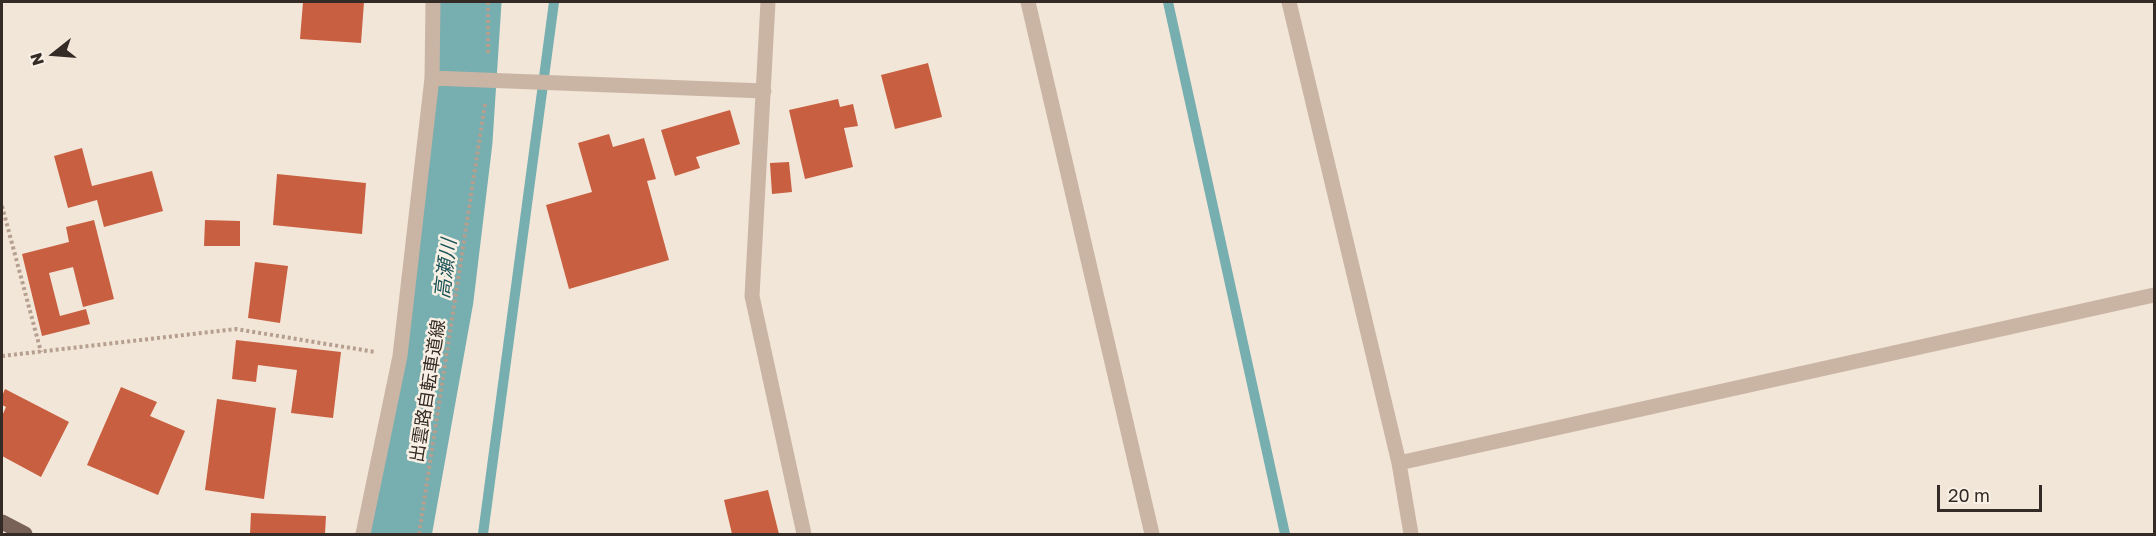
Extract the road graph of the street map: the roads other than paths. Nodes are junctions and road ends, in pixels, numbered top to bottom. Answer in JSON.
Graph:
{"nodes":[{"id":1,"x":433,"y":2,"type":"edge"},
{"id":2,"x":768,"y":2,"type":"edge"},
{"id":3,"x":1028,"y":2,"type":"edge"},
{"id":4,"x":1289,"y":2,"type":"edge"},
{"id":5,"x":432,"y":78,"type":"junction"},
{"id":6,"x":764,"y":91,"type":"junction"},
{"id":7,"x":2154,"y":295,"type":"edge"},
{"id":8,"x":1399,"y":463,"type":"junction"},
{"id":9,"x":2,"y":522,"type":"edge"},
{"id":10,"x":25,"y":534,"type":"edge"},
{"id":11,"x":363,"y":534,"type":"edge"},
{"id":12,"x":804,"y":534,"type":"edge"},
{"id":13,"x":1152,"y":534,"type":"edge"},
{"id":14,"x":1411,"y":534,"type":"edge"}],
"edges":[{"from":1,"to":5,"type":"street"},
{"from":2,"to":6,"type":"street"},
{"from":3,"to":13,"type":"street"},
{"from":4,"to":8,"type":"street"},
{"from":5,"to":6,"type":"street"},
{"from":5,"to":11,"type":"street"},
{"from":6,"to":12,"type":"street"},
{"from":7,"to":8,"type":"street"},
{"from":8,"to":14,"type":"street"},
{"from":9,"to":10,"type":"main road"}]}
